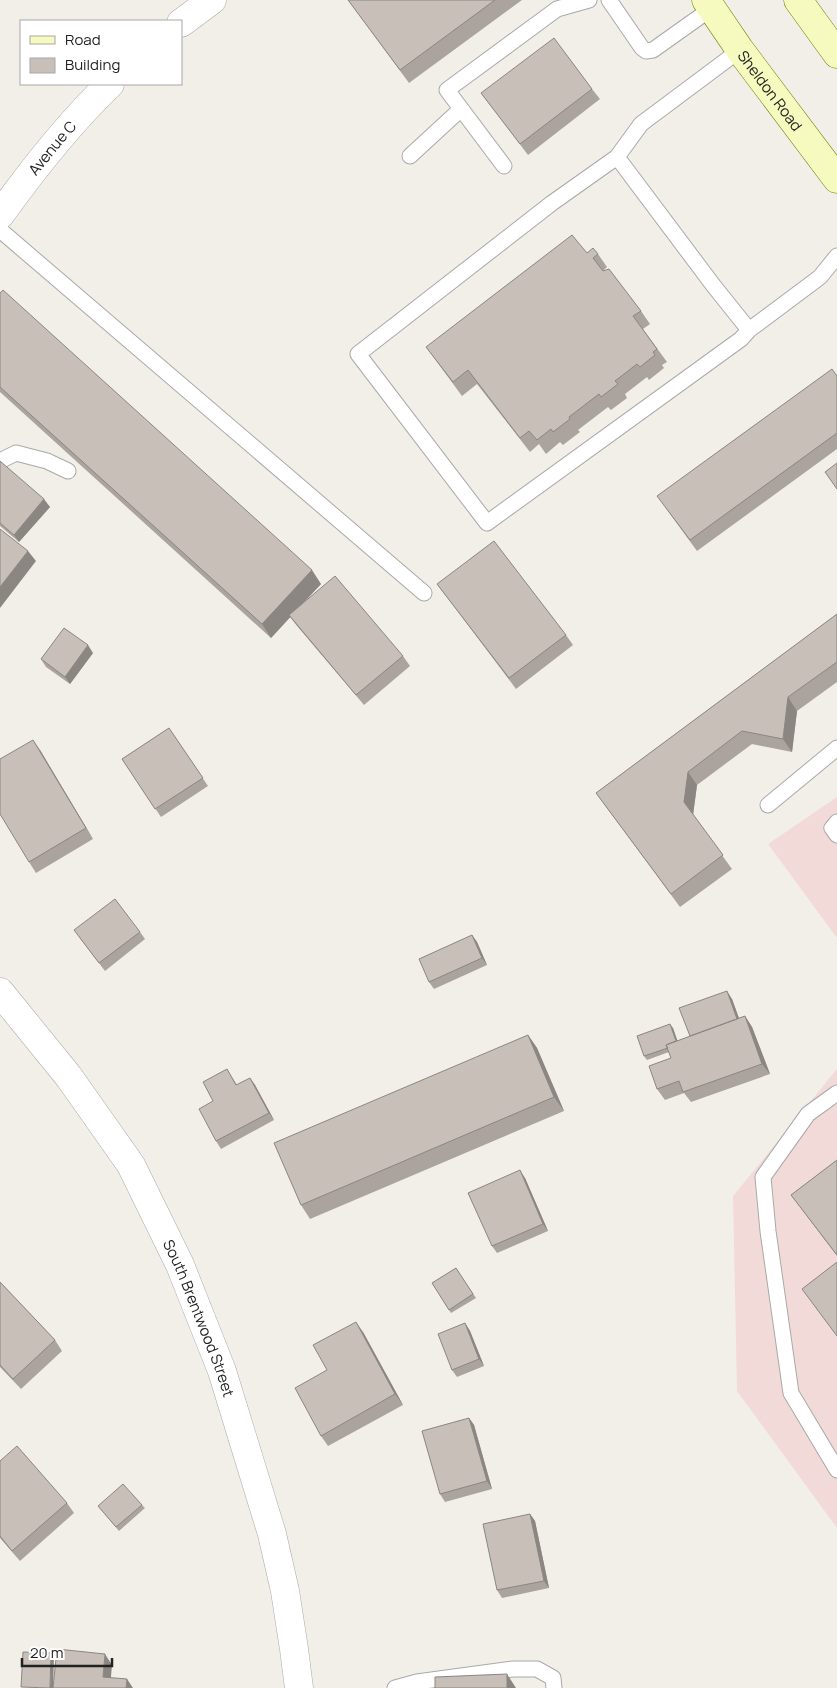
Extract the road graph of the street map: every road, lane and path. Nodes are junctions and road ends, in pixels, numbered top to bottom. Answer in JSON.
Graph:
{"nodes":[{"id":1,"x":212,"y":0,"type":"edge"},
{"id":2,"x":589,"y":0,"type":"edge"},
{"id":3,"x":609,"y":0,"type":"edge"},
{"id":4,"x":798,"y":0,"type":"edge"},
{"id":5,"x":709,"y":4,"type":"edge"},
{"id":6,"x":182,"y":22,"type":"edge"},
{"id":7,"x":740,"y":50,"type":"junction"},
{"id":8,"x":837,"y":54,"type":"edge"},
{"id":9,"x":109,"y":85,"type":"edge"},
{"id":10,"x":461,"y":109,"type":"junction"},
{"id":11,"x":410,"y":156,"type":"dead end"},
{"id":12,"x":617,"y":157,"type":"junction"},
{"id":13,"x":504,"y":166,"type":"dead end"},
{"id":14,"x":837,"y":179,"type":"edge"},
{"id":15,"x":0,"y":215,"type":"edge"},
{"id":16,"x":0,"y":230,"type":"edge"},
{"id":17,"x":837,"y":256,"type":"edge"},
{"id":18,"x":750,"y":330,"type":"junction"},
{"id":19,"x":0,"y":461,"type":"edge"},
{"id":20,"x":68,"y":471,"type":"edge"},
{"id":21,"x":424,"y":593,"type":"dead end"},
{"id":22,"x":837,"y":748,"type":"edge"},
{"id":23,"x":768,"y":805,"type":"dead end"},
{"id":24,"x":837,"y":822,"type":"edge"},
{"id":25,"x":837,"y":835,"type":"edge"},
{"id":26,"x":0,"y":992,"type":"edge"},
{"id":27,"x":837,"y":1093,"type":"edge"},
{"id":28,"x":837,"y":1470,"type":"edge"},
{"id":29,"x":299,"y":1688,"type":"edge"},
{"id":30,"x":395,"y":1688,"type":"edge"},
{"id":31,"x":554,"y":1688,"type":"edge"}],
"edges":[{"from":1,"to":6,"type":"street"},
{"from":2,"to":10,"type":"lane"},
{"from":3,"to":5,"type":"lane"},
{"from":4,"to":8,"type":"main road"},
{"from":5,"to":7,"type":"main road","name":"Sheldon Road"},
{"from":7,"to":12,"type":"lane"},
{"from":7,"to":14,"type":"main road","name":"Sheldon Road"},
{"from":9,"to":15,"type":"street","name":"Avenue C"},
{"from":10,"to":11,"type":"lane"},
{"from":10,"to":13,"type":"lane"},
{"from":12,"to":18,"type":"lane"},
{"from":12,"to":18,"type":"lane"},
{"from":16,"to":21,"type":"lane"},
{"from":17,"to":18,"type":"lane"},
{"from":19,"to":20,"type":"lane"},
{"from":22,"to":23,"type":"lane"},
{"from":24,"to":25,"type":"lane"},
{"from":26,"to":29,"type":"street","name":"South Brentwood Street"},
{"from":27,"to":28,"type":"lane"},
{"from":30,"to":31,"type":"lane"}]}
